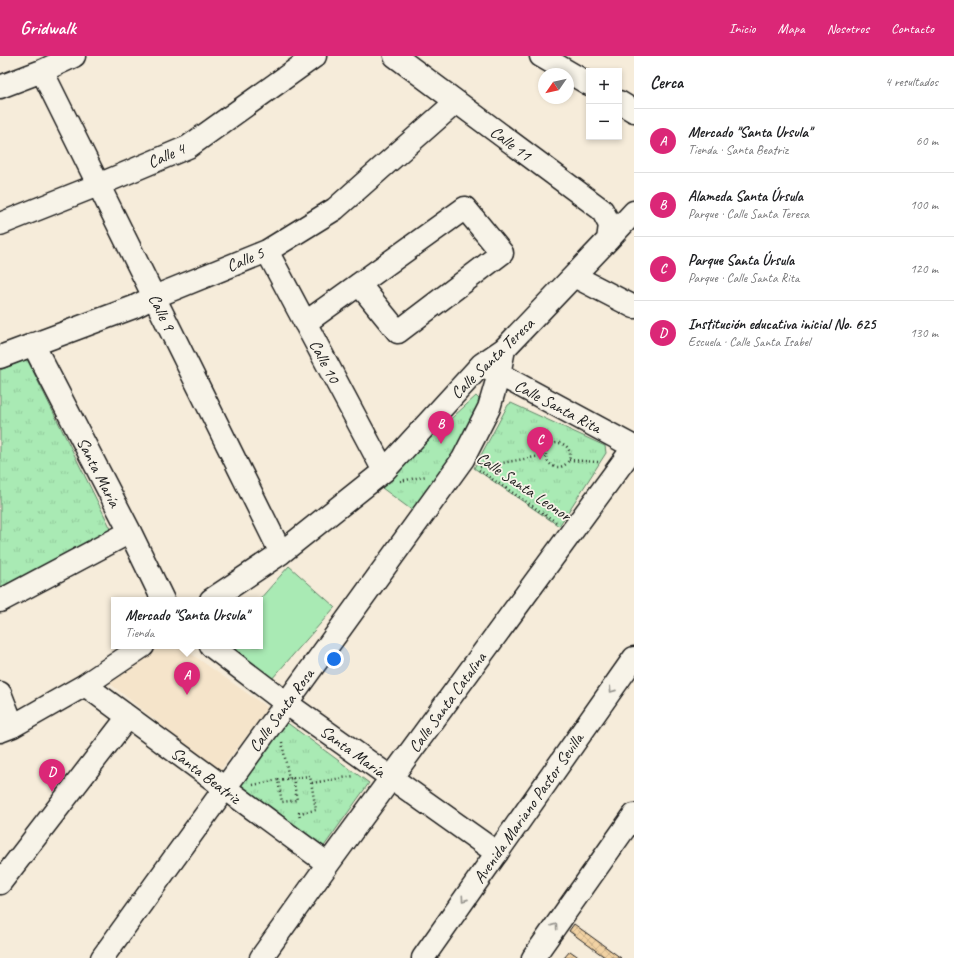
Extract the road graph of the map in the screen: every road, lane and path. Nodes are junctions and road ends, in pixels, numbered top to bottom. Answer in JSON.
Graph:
{"nodes":[{"id":1,"x":74,"y":56,"type":"edge"},
{"id":2,"x":315,"y":56,"type":"edge"},
{"id":3,"x":395,"y":56,"type":"edge"},
{"id":4,"x":541,"y":56,"type":"edge"},
{"id":5,"x":42,"y":71,"type":"junction"},
{"id":6,"x":586,"y":82,"type":"edge"},
{"id":7,"x":0,"y":87,"type":"edge"},
{"id":8,"x":456,"y":102,"type":"junction"},
{"id":9,"x":622,"y":104,"type":"edge"},
{"id":10,"x":634,"y":111,"type":"edge"},
{"id":11,"x":98,"y":185,"type":"junction"},
{"id":12,"x":634,"y":212,"type":"edge"},
{"id":13,"x":0,"y":224,"type":"edge"},
{"id":14,"x":608,"y":240,"type":"junction"},
{"id":15,"x":266,"y":251,"type":"junction"},
{"id":16,"x":574,"y":276,"type":"junction"},
{"id":17,"x":359,"y":284,"type":"junction"},
{"id":18,"x":154,"y":297,"type":"junction"},
{"id":19,"x":634,"y":307,"type":"edge"},
{"id":20,"x":305,"y":323,"type":"junction"},
{"id":21,"x":33,"y":344,"type":"junction"},
{"id":22,"x":0,"y":357,"type":"edge"},
{"id":23,"x":490,"y":369,"type":"junction"},
{"id":24,"x":634,"y":447,"type":"edge"},
{"id":25,"x":546,"y":456,"type":"junction"},
{"id":26,"x":601,"y":458,"type":"dead end"},
{"id":27,"x":569,"y":460,"type":"junction"},
{"id":28,"x":432,"y":474,"type":"dead end"},
{"id":29,"x":378,"y":476,"type":"junction"},
{"id":30,"x":130,"y":532,"type":"junction"},
{"id":31,"x":571,"y":532,"type":"junction"},
{"id":32,"x":281,"y":553,"type":"junction"},
{"id":33,"x":162,"y":597,"type":"edge"},
{"id":34,"x":215,"y":597,"type":"edge"},
{"id":35,"x":0,"y":601,"type":"edge"},
{"id":36,"x":139,"y":649,"type":"edge"},
{"id":37,"x":215,"y":649,"type":"edge"},
{"id":38,"x":634,"y":658,"type":"edge"},
{"id":39,"x":85,"y":685,"type":"junction"},
{"id":40,"x":0,"y":693,"type":"edge"},
{"id":41,"x":286,"y":703,"type":"junction"},
{"id":42,"x":128,"y":717,"type":"junction"},
{"id":43,"x":6,"y":728,"type":"edge"},
{"id":44,"x":281,"y":736,"type":"dead end"},
{"id":45,"x":348,"y":771,"type":"dead end"},
{"id":46,"x":354,"y":776,"type":"junction"},
{"id":47,"x":293,"y":778,"type":"junction"},
{"id":48,"x":392,"y":778,"type":"junction"},
{"id":49,"x":289,"y":779,"type":"junction"},
{"id":50,"x":360,"y":779,"type":"dead end"},
{"id":51,"x":312,"y":783,"type":"junction"},
{"id":52,"x":224,"y":788,"type":"junction"},
{"id":53,"x":634,"y":815,"type":"edge"},
{"id":54,"x":300,"y":820,"type":"dead end"},
{"id":55,"x":497,"y":853,"type":"junction"},
{"id":56,"x":328,"y":864,"type":"junction"},
{"id":57,"x":0,"y":882,"type":"edge"},
{"id":58,"x":102,"y":958,"type":"edge"},
{"id":59,"x":261,"y":958,"type":"edge"},
{"id":60,"x":423,"y":958,"type":"edge"},
{"id":61,"x":533,"y":958,"type":"edge"}],
"edges":[{"from":1,"to":5,"type":"street"},
{"from":2,"to":11,"type":"street","name":"Calle 4"},
{"from":3,"to":8,"type":"street","name":"Calle 11"},
{"from":4,"to":6,"type":"street"},
{"from":5,"to":7,"type":"street"},
{"from":5,"to":11,"type":"street","name":"Calle 9"},
{"from":8,"to":14,"type":"street","name":"Calle 11"},
{"from":8,"to":15,"type":"street","name":"Calle 5"},
{"from":9,"to":10,"type":"street"},
{"from":11,"to":13,"type":"street","name":"Calle 4"},
{"from":11,"to":18,"type":"street","name":"Calle 9"},
{"from":12,"to":14,"type":"street","name":"Calle Santa Teresa"},
{"from":14,"to":16,"type":"street","name":"Calle Santa Teresa"},
{"from":15,"to":18,"type":"street","name":"Calle 5"},
{"from":15,"to":20,"type":"street","name":"Calle 10"},
{"from":16,"to":19,"type":"street"},
{"from":16,"to":23,"type":"street","name":"Calle Santa Teresa"},
{"from":17,"to":17,"type":"street"},
{"from":17,"to":20,"type":"street"},
{"from":18,"to":21,"type":"street","name":"Calle 5"},
{"from":18,"to":32,"type":"street","name":"Calle 9"},
{"from":20,"to":29,"type":"street","name":"Calle 10"},
{"from":21,"to":22,"type":"street","name":"Calle 5"},
{"from":21,"to":30,"type":"street","name":"Santa María"},
{"from":23,"to":24,"type":"street","name":"Calle Santa Rita"},
{"from":23,"to":29,"type":"street","name":"Calle Santa Teresa"},
{"from":23,"to":41,"type":"street","name":"Calle Santa Rosa"},
{"from":24,"to":31,"type":"street","name":"Calle Santa Catalina"},
{"from":25,"to":27,"type":"path"},
{"from":25,"to":27,"type":"path"},
{"from":25,"to":31,"type":"path","name":"Calle Santa Leonor"},
{"from":26,"to":27,"type":"path"},
{"from":28,"to":29,"type":"path"},
{"from":29,"to":32,"type":"street","name":"Calle Santa Teresa"},
{"from":30,"to":33,"type":"street","name":"Santa María"},
{"from":30,"to":35,"type":"street"},
{"from":31,"to":48,"type":"street","name":"Calle Santa Catalina"},
{"from":32,"to":34,"type":"street","name":"Calle Santa Teresa"},
{"from":36,"to":39,"type":"street"},
{"from":37,"to":41,"type":"street","name":"Santa María"},
{"from":38,"to":55,"type":"street","name":"Avenida Mariano Pastor Sevilla","one_way":true},
{"from":39,"to":42,"type":"street","name":"Santa Beatriz"},
{"from":39,"to":43,"type":"street"},
{"from":40,"to":43,"type":"street"},
{"from":41,"to":48,"type":"street","name":"Santa María"},
{"from":41,"to":52,"type":"street","name":"Calle Santa Rosa"},
{"from":42,"to":52,"type":"street","name":"Santa Beatriz"},
{"from":42,"to":57,"type":"street"},
{"from":44,"to":49,"type":"path"},
{"from":45,"to":46,"type":"path"},
{"from":46,"to":50,"type":"path"},
{"from":46,"to":51,"type":"path"},
{"from":47,"to":49,"type":"path"},
{"from":47,"to":49,"type":"path"},
{"from":47,"to":51,"type":"path"},
{"from":48,"to":55,"type":"street","name":"Santa María"},
{"from":48,"to":56,"type":"street","name":"Calle Santa Catalina"},
{"from":51,"to":54,"type":"path"},
{"from":52,"to":56,"type":"street","name":"Santa Beatriz"},
{"from":52,"to":58,"type":"street","name":"Calle Santa Rosa"},
{"from":61,"to":53,"type":"street","one_way":true},
{"from":55,"to":60,"type":"street","name":"Avenida Mariano Pastor Sevilla","one_way":true},
{"from":56,"to":59,"type":"street","name":"Calle Santa Catalina"}]}
